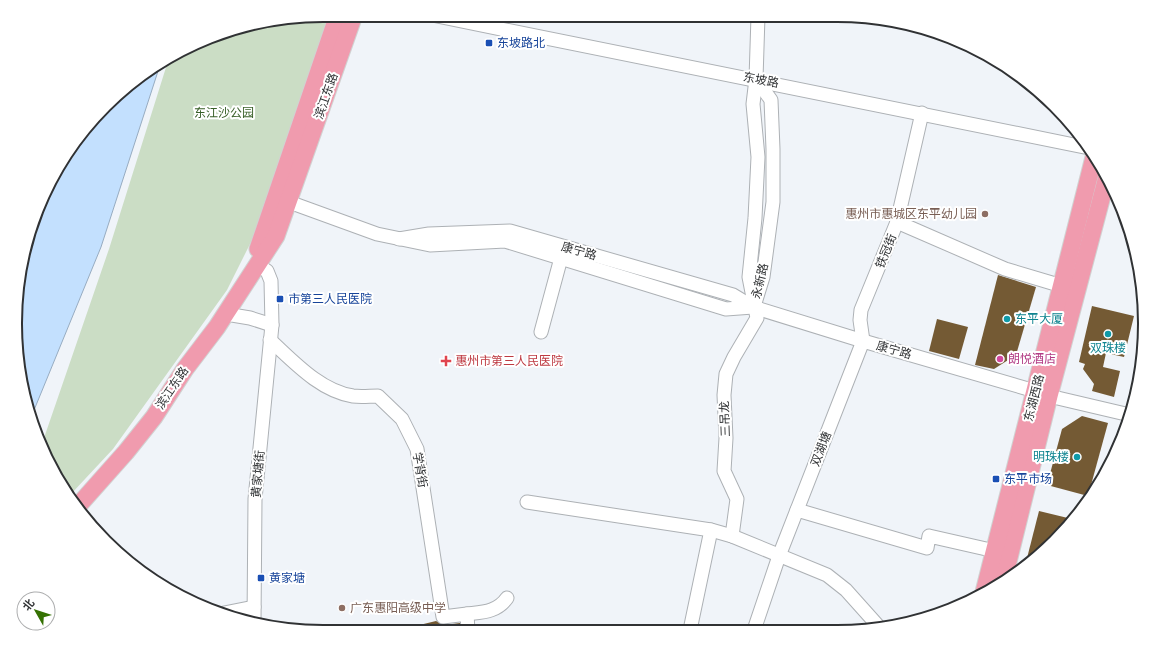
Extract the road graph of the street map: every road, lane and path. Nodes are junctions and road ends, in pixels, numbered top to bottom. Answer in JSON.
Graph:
{"nodes":[{"id":1,"x":336,"y":22,"type":"edge"},
{"id":2,"x":352,"y":22,"type":"edge"},
{"id":3,"x":467,"y":22,"type":"edge"},
{"id":4,"x":758,"y":22,"type":"edge"},
{"id":5,"x":756,"y":79,"type":"junction"},
{"id":6,"x":922,"y":113,"type":"junction"},
{"id":7,"x":1080,"y":146,"type":"edge"},
{"id":8,"x":1092,"y":164,"type":"edge"},
{"id":9,"x":1105,"y":185,"type":"edge"},
{"id":10,"x":289,"y":202,"type":"junction"},
{"id":11,"x":897,"y":222,"type":"junction"},
{"id":12,"x":399,"y":239,"type":"junction"},
{"id":13,"x":561,"y":258,"type":"junction"},
{"id":14,"x":258,"y":264,"type":"junction"},
{"id":15,"x":1062,"y":286,"type":"junction"},
{"id":16,"x":753,"y":306,"type":"junction"},
{"id":17,"x":226,"y":314,"type":"junction"},
{"id":18,"x":272,"y":325,"type":"junction"},
{"id":19,"x":541,"y":332,"type":"dead end"},
{"id":20,"x":270,"y":340,"type":"junction"},
{"id":21,"x":863,"y":341,"type":"junction"},
{"id":22,"x":1042,"y":393,"type":"junction"},
{"id":23,"x":1124,"y":414,"type":"edge"},
{"id":24,"x":527,"y":502,"type":"dead end"},
{"id":25,"x":81,"y":503,"type":"edge"},
{"id":26,"x":797,"y":510,"type":"junction"},
{"id":27,"x":711,"y":530,"type":"junction"},
{"id":28,"x":732,"y":536,"type":"junction"},
{"id":29,"x":995,"y":551,"type":"junction"},
{"id":30,"x":779,"y":556,"type":"junction"},
{"id":31,"x":1005,"y":573,"type":"edge"},
{"id":32,"x":986,"y":586,"type":"edge"},
{"id":33,"x":507,"y":598,"type":"dead end"},
{"id":34,"x":254,"y":607,"type":"junction"},
{"id":35,"x":235,"y":612,"type":"edge"},
{"id":36,"x":467,"y":614,"type":"junction"},
{"id":37,"x":254,"y":617,"type":"edge"},
{"id":38,"x":875,"y":622,"type":"edge"},
{"id":39,"x":468,"y":625,"type":"edge"},
{"id":40,"x":691,"y":625,"type":"edge"},
{"id":41,"x":756,"y":625,"type":"edge"}],
"edges":[{"from":1,"to":14,"type":"main road","name":"滨江东路"},
{"from":2,"to":10,"type":"main road","name":"滨江东路"},
{"from":3,"to":5,"type":"street","name":"东坡路"},
{"from":4,"to":5,"type":"street","name":"永新路"},
{"from":5,"to":6,"type":"street","name":"东坡路"},
{"from":5,"to":16,"type":"street","name":"永新路"},
{"from":5,"to":16,"type":"street","name":"永新路"},
{"from":6,"to":7,"type":"street","name":"东坡路"},
{"from":6,"to":11,"type":"street","name":"铁冠街"},
{"from":8,"to":15,"type":"main road","name":"东湖西路"},
{"from":9,"to":22,"type":"main road","name":"东湖西路"},
{"from":10,"to":12,"type":"street","name":"康宁路"},
{"from":10,"to":14,"type":"main road","name":"滨江东路"},
{"from":11,"to":15,"type":"street"},
{"from":11,"to":21,"type":"street","name":"铁冠街"},
{"from":12,"to":13,"type":"street","name":"康宁路"},
{"from":12,"to":16,"type":"street","name":"康宁路"},
{"from":13,"to":16,"type":"street","name":"康宁路"},
{"from":13,"to":19,"type":"street"},
{"from":14,"to":17,"type":"main road","name":"滨江东路"},
{"from":14,"to":18,"type":"street","name":"黄家塘街"},
{"from":15,"to":22,"type":"main road","name":"东湖西路"},
{"from":16,"to":21,"type":"street","name":"康宁路"},
{"from":16,"to":28,"type":"street","name":"三吊龙"},
{"from":17,"to":18,"type":"street"},
{"from":17,"to":25,"type":"main road","name":"滨江东路"},
{"from":18,"to":20,"type":"street","name":"黄家塘街"},
{"from":20,"to":34,"type":"street","name":"黄家塘街"},
{"from":20,"to":36,"type":"street","name":"学背街"},
{"from":21,"to":22,"type":"street","name":"康宁路"},
{"from":21,"to":26,"type":"street","name":"双湖塘"},
{"from":22,"to":23,"type":"street","name":"康宁路"},
{"from":22,"to":29,"type":"main road","name":"东湖西路"},
{"from":22,"to":31,"type":"main road","name":"东湖西路"},
{"from":24,"to":27,"type":"street"},
{"from":26,"to":29,"type":"street"},
{"from":26,"to":30,"type":"street","name":"双湖塘"},
{"from":27,"to":28,"type":"street"},
{"from":27,"to":40,"type":"street"},
{"from":28,"to":30,"type":"street"},
{"from":29,"to":32,"type":"main road","name":"东湖西路"},
{"from":30,"to":38,"type":"street"},
{"from":30,"to":41,"type":"street","name":"双湖塘"},
{"from":33,"to":36,"type":"street"},
{"from":34,"to":35,"type":"street"},
{"from":34,"to":37,"type":"street","name":"黄家塘街"},
{"from":36,"to":39,"type":"street"}]}
